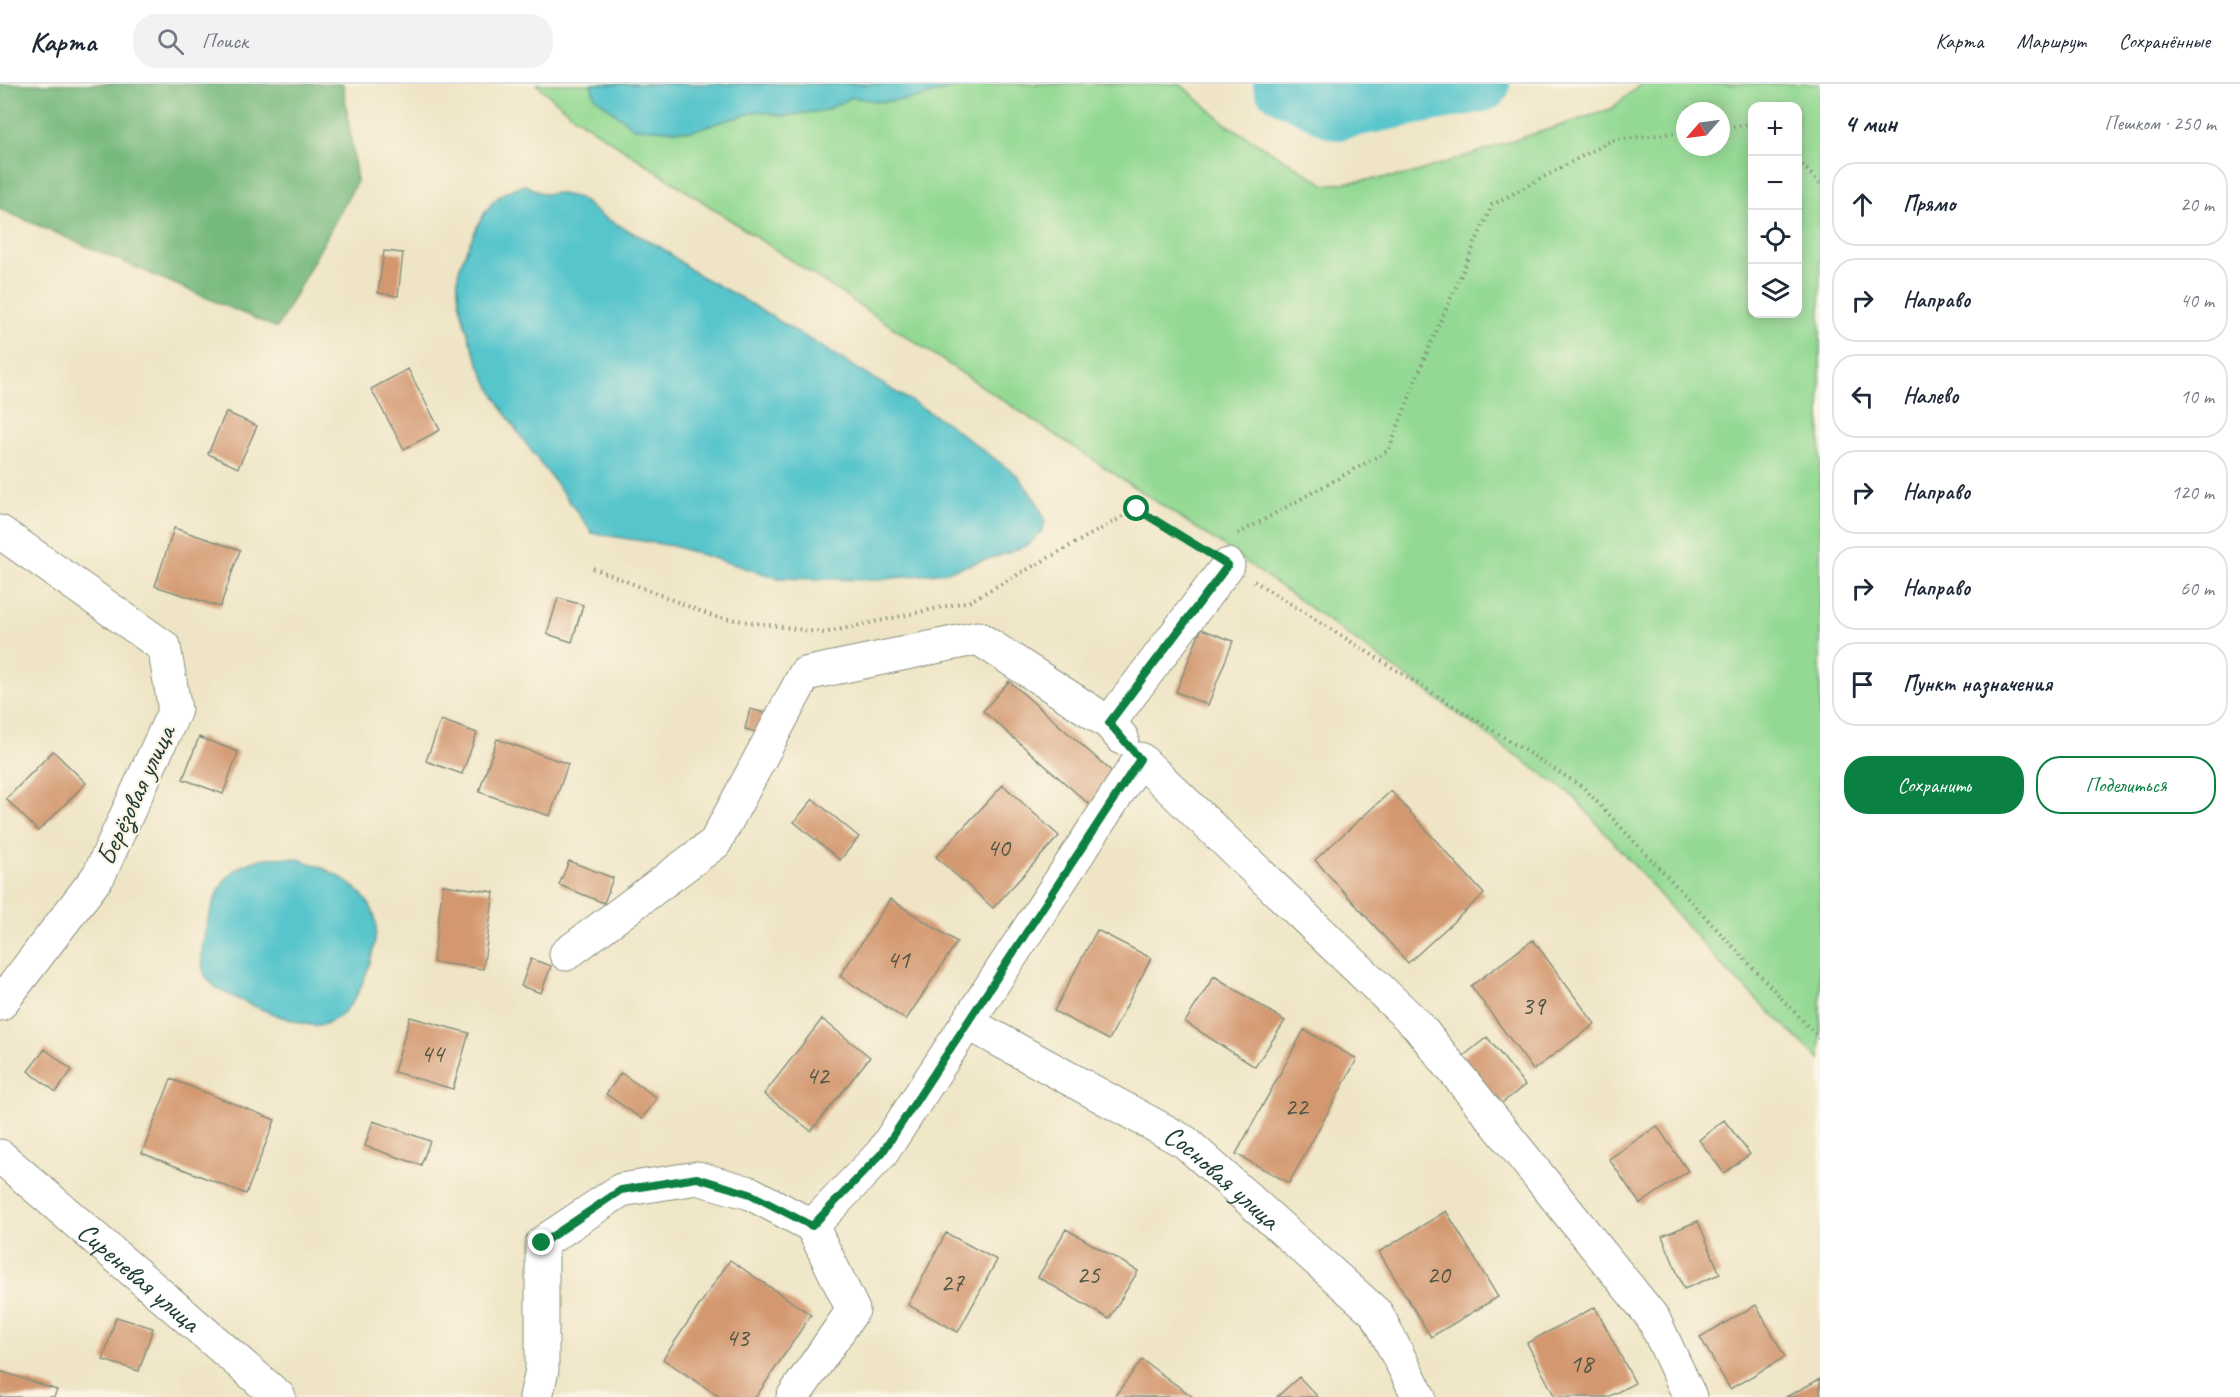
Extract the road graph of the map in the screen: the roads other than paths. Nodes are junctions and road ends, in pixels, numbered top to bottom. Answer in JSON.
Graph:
{"nodes":[{"id":1,"x":0,"y":532,"type":"edge"},
{"id":2,"x":1232,"y":550,"type":"road end"},
{"id":3,"x":1109,"y":723,"type":"junction"},
{"id":4,"x":1140,"y":759,"type":"junction"},
{"id":5,"x":566,"y":954,"type":"dead end"},
{"id":6,"x":0,"y":1004,"type":"edge"},
{"id":7,"x":968,"y":1023,"type":"junction"},
{"id":8,"x":0,"y":1156,"type":"edge"},
{"id":9,"x":812,"y":1226,"type":"junction"},
{"id":10,"x":279,"y":1397,"type":"edge"},
{"id":11,"x":536,"y":1397,"type":"edge"},
{"id":12,"x":793,"y":1397,"type":"edge"},
{"id":13,"x":1419,"y":1397,"type":"edge"},
{"id":14,"x":1689,"y":1397,"type":"edge"}],
"edges":[{"from":1,"to":6,"type":"street","name":"Берёзовая улица"},
{"from":2,"to":3,"type":"street"},
{"from":3,"to":4,"type":"street"},
{"from":3,"to":5,"type":"street"},
{"from":4,"to":7,"type":"street"},
{"from":4,"to":14,"type":"street"},
{"from":7,"to":9,"type":"street"},
{"from":7,"to":13,"type":"street","name":"Сосновая улица"},
{"from":8,"to":10,"type":"street","name":"Сиреневая улица"},
{"from":9,"to":11,"type":"street"},
{"from":9,"to":12,"type":"street"}]}
